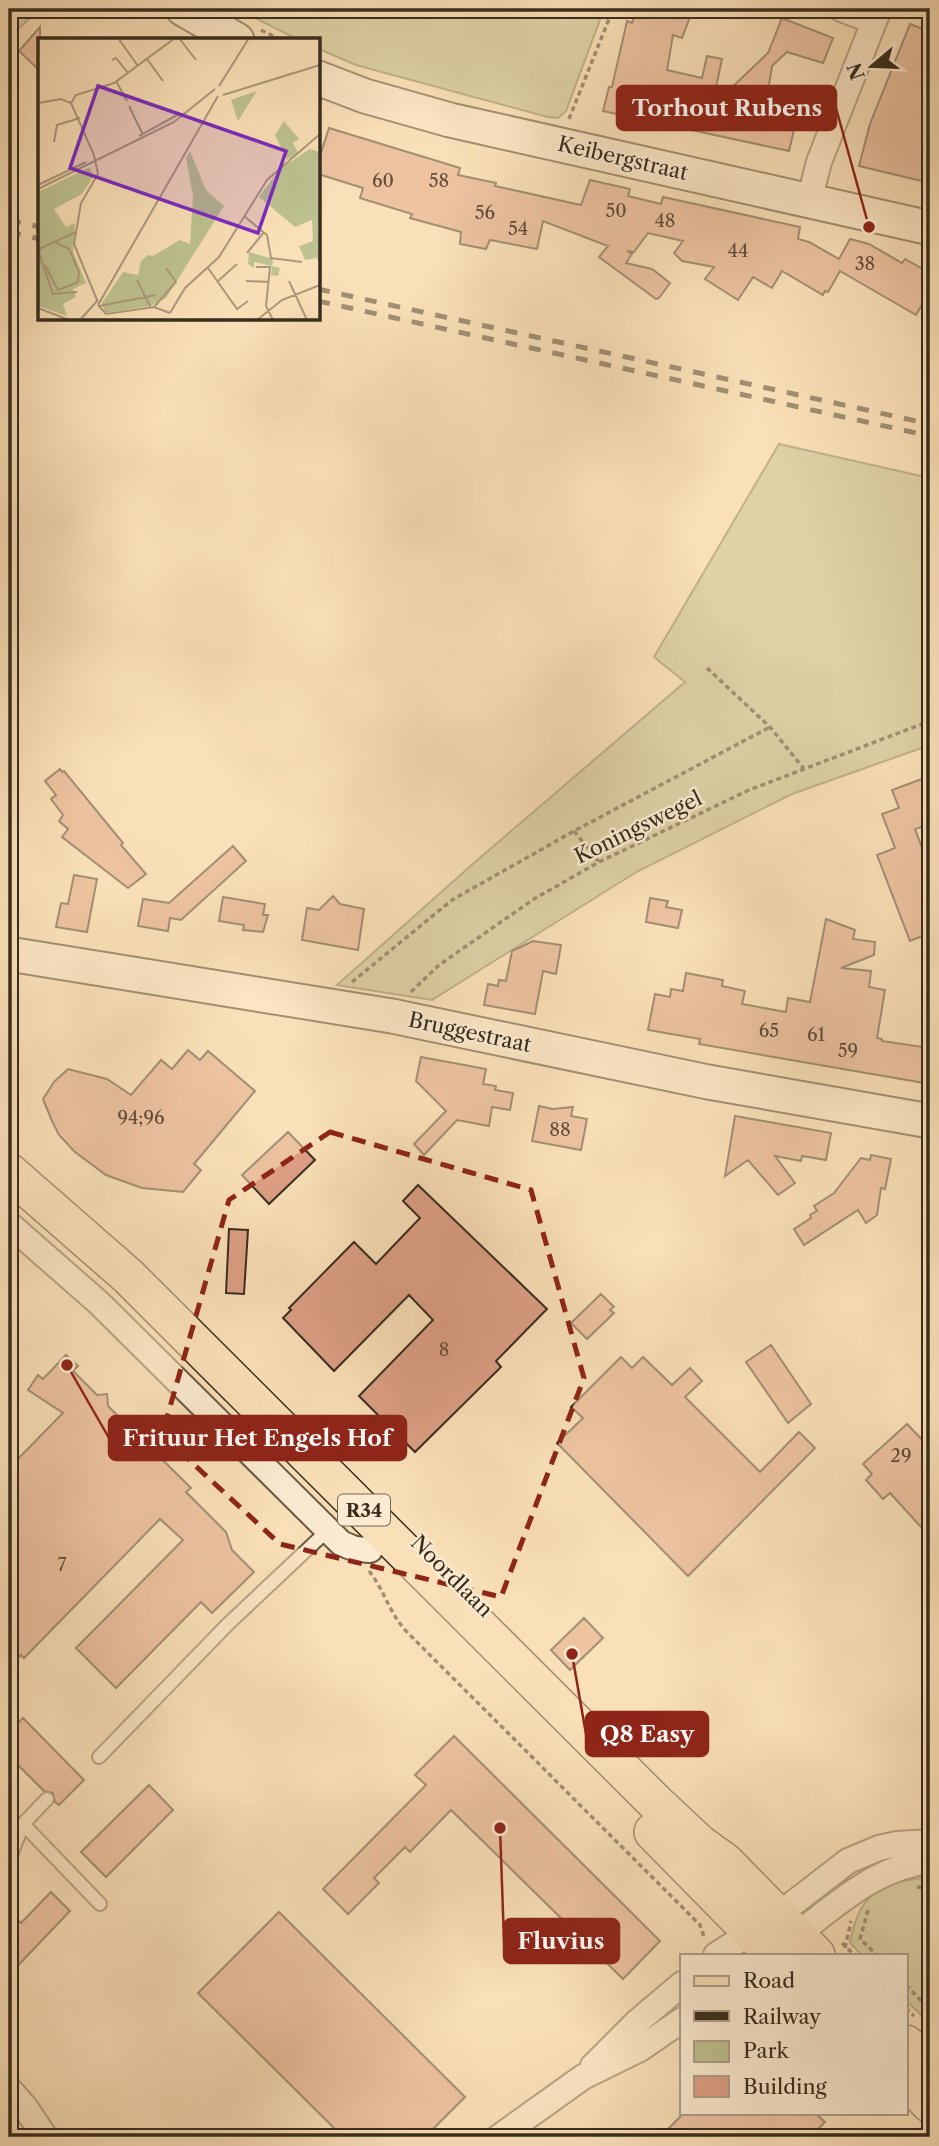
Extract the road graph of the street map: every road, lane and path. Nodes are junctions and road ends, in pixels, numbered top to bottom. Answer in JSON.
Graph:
{"nodes":[{"id":1,"x":183,"y":9,"type":"edge"},
{"id":2,"x":613,"y":9,"type":"edge"},
{"id":3,"x":841,"y":9,"type":"edge"},
{"id":4,"x":876,"y":15,"type":"edge"},
{"id":5,"x":234,"y":38,"type":"edge"},
{"id":6,"x":320,"y":79,"type":"edge"},
{"id":7,"x":566,"y":125,"type":"dead end"},
{"id":8,"x":809,"y":201,"type":"junction"},
{"id":9,"x":930,"y":228,"type":"edge"},
{"id":10,"x":708,"y":668,"type":"dead end"},
{"id":11,"x":930,"y":721,"type":"edge"},
{"id":12,"x":770,"y":727,"type":"junction"},
{"id":13,"x":804,"y":769,"type":"junction"},
{"id":14,"x":573,"y":831,"type":"junction"},
{"id":15,"x":599,"y":862,"type":"junction"},
{"id":16,"x":9,"y":954,"type":"edge"},
{"id":17,"x":323,"y":1005,"type":"junction"},
{"id":18,"x":392,"y":1016,"type":"junction"},
{"id":19,"x":930,"y":1121,"type":"edge"},
{"id":20,"x":9,"y":1172,"type":"edge"},
{"id":21,"x":9,"y":1203,"type":"edge"},
{"id":22,"x":9,"y":1224,"type":"edge"},
{"id":23,"x":328,"y":1530,"type":"junction"},
{"id":24,"x":362,"y":1549,"type":"junction"},
{"id":25,"x":99,"y":1757,"type":"dead end"},
{"id":26,"x":47,"y":1799,"type":"dead end"},
{"id":27,"x":23,"y":1824,"type":"junction"},
{"id":28,"x":930,"y":1842,"type":"edge"},
{"id":29,"x":9,"y":1860,"type":"edge"},
{"id":30,"x":930,"y":1861,"type":"edge"},
{"id":31,"x":912,"y":1887,"type":"dead end"},
{"id":32,"x":930,"y":1888,"type":"edge"},
{"id":33,"x":100,"y":1904,"type":"dead end"},
{"id":34,"x":872,"y":1905,"type":"dead end"},
{"id":35,"x":701,"y":1931,"type":"dead end"},
{"id":36,"x":788,"y":1943,"type":"edge"},
{"id":37,"x":722,"y":1954,"type":"edge"},
{"id":38,"x":848,"y":1954,"type":"edge"},
{"id":39,"x":876,"y":1954,"type":"edge"},
{"id":40,"x":680,"y":1986,"type":"edge"},
{"id":41,"x":908,"y":1987,"type":"edge"},
{"id":42,"x":930,"y":2010,"type":"edge"},
{"id":43,"x":680,"y":2021,"type":"edge"},
{"id":44,"x":908,"y":2046,"type":"edge"},
{"id":45,"x":930,"y":2069,"type":"edge"},
{"id":46,"x":583,"y":2077,"type":"junction"},
{"id":47,"x":908,"y":2081,"type":"edge"},
{"id":48,"x":9,"y":2089,"type":"edge"},
{"id":49,"x":908,"y":2103,"type":"edge"},
{"id":50,"x":930,"y":2104,"type":"edge"},
{"id":51,"x":930,"y":2125,"type":"edge"},
{"id":52,"x":45,"y":2137,"type":"edge"},
{"id":53,"x":499,"y":2137,"type":"edge"}],
"edges":[{"from":1,"to":5,"type":"street"},
{"from":2,"to":7,"type":"path"},
{"from":3,"to":4,"type":"street"},
{"from":4,"to":8,"type":"street"},
{"from":6,"to":8,"type":"street","name":"Keibergstraat"},
{"from":8,"to":9,"type":"street","name":"Keibergstraat"},
{"from":10,"to":12,"type":"path"},
{"from":11,"to":13,"type":"path","name":"Koningswegel"},
{"from":12,"to":13,"type":"path"},
{"from":12,"to":14,"type":"path"},
{"from":13,"to":15,"type":"path","name":"Koningswegel"},
{"from":14,"to":15,"type":"path"},
{"from":14,"to":17,"type":"path"},
{"from":15,"to":18,"type":"path","name":"Koningswegel"},
{"from":16,"to":17,"type":"street","name":"Bruggestraat"},
{"from":17,"to":18,"type":"street","name":"Bruggestraat"},
{"from":18,"to":19,"type":"street","name":"Bruggestraat"},
{"from":20,"to":36,"type":"main road","name":"Noordlaan","number":"R34"},
{"from":21,"to":24,"type":"main road","name":"Noordlaan","number":"R34"},
{"from":22,"to":23,"type":"street","name":"Noordlaan"},
{"from":23,"to":24,"type":"street","name":"Noordlaan"},
{"from":23,"to":25,"type":"lane"},
{"from":24,"to":35,"type":"path"},
{"from":24,"to":36,"type":"main road","name":"Noordlaan","number":"R34"},
{"from":26,"to":27,"type":"lane"},
{"from":27,"to":29,"type":"lane"},
{"from":27,"to":33,"type":"lane"},
{"from":28,"to":36,"type":"street"},
{"from":30,"to":36,"type":"street"},
{"from":31,"to":32,"type":"path"},
{"from":34,"to":39,"type":"path"},
{"from":36,"to":37,"type":"street"},
{"from":36,"to":38,"type":"path"},
{"from":40,"to":46,"type":"street"},
{"from":41,"to":42,"type":"path"},
{"from":43,"to":46,"type":"street"},
{"from":44,"to":45,"type":"main road"},
{"from":46,"to":53,"type":"street"},
{"from":47,"to":50,"type":"main road"},
{"from":48,"to":52,"type":"street"},
{"from":49,"to":51,"type":"street"}]}
